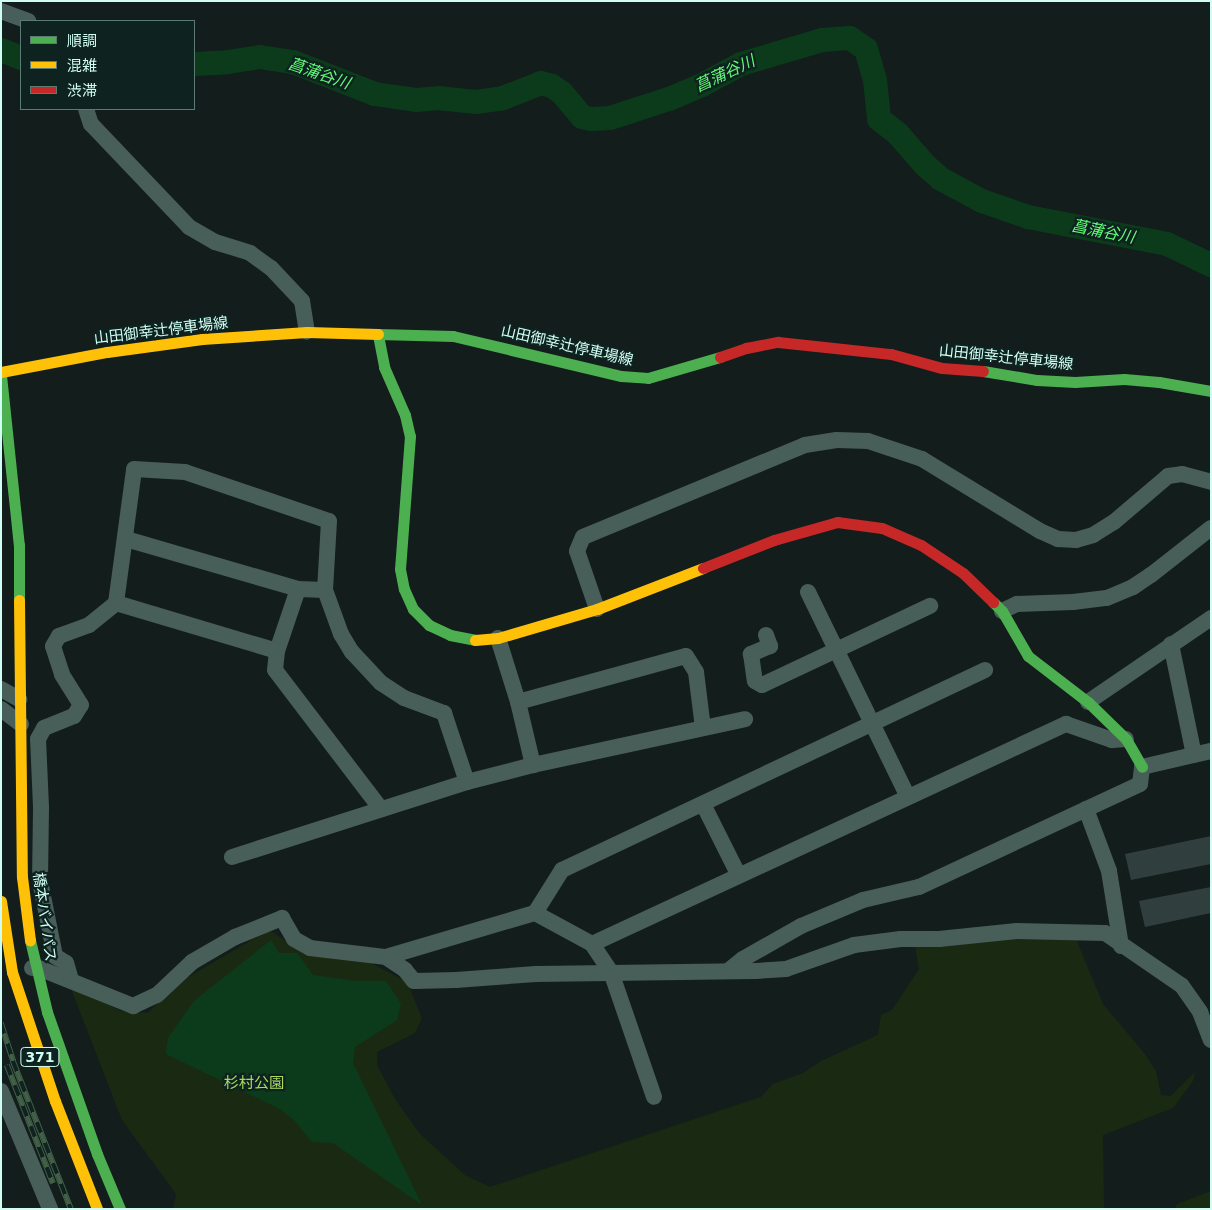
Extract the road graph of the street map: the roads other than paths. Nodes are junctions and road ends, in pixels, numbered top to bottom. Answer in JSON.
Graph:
{"nodes":[{"id":1,"x":1,"y":11,"type":"edge"},
{"id":2,"x":25,"y":20,"type":"edge"},
{"id":3,"x":86,"y":110,"type":"edge"},
{"id":4,"x":307,"y":332,"type":"junction"},
{"id":5,"x":378,"y":335,"type":"junction"},
{"id":6,"x":1,"y":374,"type":"edge"},
{"id":7,"x":1211,"y":391,"type":"edge"},
{"id":8,"x":1211,"y":482,"type":"edge"},
{"id":9,"x":1211,"y":528,"type":"edge"},
{"id":10,"x":126,"y":540,"type":"junction"},
{"id":11,"x":298,"y":589,"type":"junction"},
{"id":12,"x":325,"y":590,"type":"junction"},
{"id":13,"x":808,"y":592,"type":"dead end"},
{"id":14,"x":116,"y":603,"type":"junction"},
{"id":15,"x":930,"y":606,"type":"dead end"},
{"id":16,"x":597,"y":609,"type":"junction"},
{"id":17,"x":1002,"y":611,"type":"junction"},
{"id":18,"x":1211,"y":618,"type":"edge"},
{"id":19,"x":766,"y":635,"type":"dead end"},
{"id":20,"x":498,"y":638,"type":"junction"},
{"id":21,"x":1171,"y":644,"type":"junction"},
{"id":22,"x":837,"y":650,"type":"junction"},
{"id":23,"x":277,"y":651,"type":"junction"},
{"id":24,"x":985,"y":670,"type":"dead end"},
{"id":25,"x":1,"y":689,"type":"edge"},
{"id":26,"x":19,"y":699,"type":"junction"},
{"id":27,"x":518,"y":702,"type":"junction"},
{"id":28,"x":1088,"y":702,"type":"junction"},
{"id":29,"x":1,"y":709,"type":"edge"},
{"id":30,"x":745,"y":719,"type":"dead end"},
{"id":31,"x":872,"y":723,"type":"junction"},
{"id":32,"x":21,"y":724,"type":"junction"},
{"id":33,"x":703,"y":728,"type":"junction"},
{"id":34,"x":1126,"y":739,"type":"junction"},
{"id":35,"x":1211,"y":751,"type":"edge"},
{"id":36,"x":1194,"y":755,"type":"junction"},
{"id":37,"x":533,"y":765,"type":"junction"},
{"id":38,"x":1142,"y":767,"type":"junction"},
{"id":39,"x":467,"y":782,"type":"junction"},
{"id":40,"x":908,"y":797,"type":"junction"},
{"id":41,"x":703,"y":804,"type":"junction"},
{"id":42,"x":381,"y":809,"type":"junction"},
{"id":43,"x":1086,"y":810,"type":"junction"},
{"id":44,"x":232,"y":857,"type":"dead end"},
{"id":45,"x":739,"y":876,"type":"junction"},
{"id":46,"x":1,"y":901,"type":"edge"},
{"id":47,"x":535,"y":913,"type":"junction"},
{"id":48,"x":592,"y":944,"type":"junction"},
{"id":49,"x":1121,"y":946,"type":"junction"},
{"id":50,"x":386,"y":957,"type":"junction"},
{"id":51,"x":36,"y":967,"type":"junction"},
{"id":52,"x":728,"y":971,"type":"junction"},
{"id":53,"x":12,"y":972,"type":"junction"},
{"id":54,"x":611,"y":972,"type":"junction"},
{"id":55,"x":71,"y":980,"type":"junction"},
{"id":56,"x":1211,"y":1040,"type":"edge"},
{"id":57,"x":1,"y":1091,"type":"edge"},
{"id":58,"x":654,"y":1097,"type":"dead end"},
{"id":59,"x":50,"y":1209,"type":"edge"},
{"id":60,"x":97,"y":1209,"type":"edge"},
{"id":61,"x":120,"y":1209,"type":"edge"}],
"edges":[{"from":1,"to":2,"type":"street"},
{"from":3,"to":4,"type":"street"},
{"from":4,"to":5,"type":"main road","name":"山田御幸辻停車場線"},
{"from":4,"to":6,"type":"main road","name":"山田御幸辻停車場線"},
{"from":5,"to":7,"type":"main road","name":"山田御幸辻停車場線"},
{"from":5,"to":20,"type":"main road"},
{"from":6,"to":26,"type":"main road","name":"橋本バイパス","number":"371"},
{"from":8,"to":16,"type":"street"},
{"from":9,"to":17,"type":"street"},
{"from":10,"to":11,"type":"street"},
{"from":10,"to":12,"type":"street"},
{"from":10,"to":14,"type":"street"},
{"from":11,"to":12,"type":"street"},
{"from":11,"to":23,"type":"street"},
{"from":12,"to":39,"type":"street"},
{"from":13,"to":22,"type":"street"},
{"from":14,"to":23,"type":"street"},
{"from":14,"to":55,"type":"street"},
{"from":15,"to":22,"type":"street"},
{"from":16,"to":17,"type":"main road"},
{"from":16,"to":20,"type":"main road"},
{"from":17,"to":28,"type":"main road"},
{"from":18,"to":21,"type":"street"},
{"from":19,"to":22,"type":"street"},
{"from":20,"to":27,"type":"street"},
{"from":21,"to":28,"type":"street"},
{"from":21,"to":36,"type":"street"},
{"from":22,"to":31,"type":"street"},
{"from":23,"to":42,"type":"street"},
{"from":24,"to":31,"type":"street"},
{"from":25,"to":26,"type":"street"},
{"from":26,"to":32,"type":"main road","name":"橋本バイパス","number":"371"},
{"from":27,"to":33,"type":"street"},
{"from":27,"to":37,"type":"street"},
{"from":28,"to":34,"type":"main road"},
{"from":29,"to":32,"type":"street"},
{"from":30,"to":33,"type":"street"},
{"from":31,"to":40,"type":"street"},
{"from":31,"to":41,"type":"street"},
{"from":32,"to":51,"type":"main road","name":"橋本バイパス","number":"371"},
{"from":33,"to":37,"type":"street"},
{"from":34,"to":38,"type":"main road"},
{"from":34,"to":40,"type":"street"},
{"from":35,"to":36,"type":"street"},
{"from":36,"to":38,"type":"street"},
{"from":37,"to":39,"type":"street"},
{"from":38,"to":43,"type":"street"},
{"from":39,"to":42,"type":"street"},
{"from":40,"to":45,"type":"street"},
{"from":41,"to":45,"type":"street"},
{"from":41,"to":47,"type":"street"},
{"from":42,"to":44,"type":"street"},
{"from":43,"to":49,"type":"street"},
{"from":43,"to":52,"type":"street"},
{"from":45,"to":48,"type":"street"},
{"from":46,"to":53,"type":"main road","number":"371"},
{"from":47,"to":48,"type":"street"},
{"from":47,"to":50,"type":"street"},
{"from":48,"to":54,"type":"street"},
{"from":49,"to":52,"type":"street"},
{"from":49,"to":56,"type":"street"},
{"from":50,"to":54,"type":"street"},
{"from":50,"to":55,"type":"street"},
{"from":51,"to":53,"type":"street"},
{"from":51,"to":55,"type":"street"},
{"from":51,"to":61,"type":"main road","name":"橋本バイパス","number":"371"},
{"from":52,"to":54,"type":"street"},
{"from":53,"to":60,"type":"main road","number":"371"},
{"from":54,"to":58,"type":"street"},
{"from":57,"to":59,"type":"street"}]}
